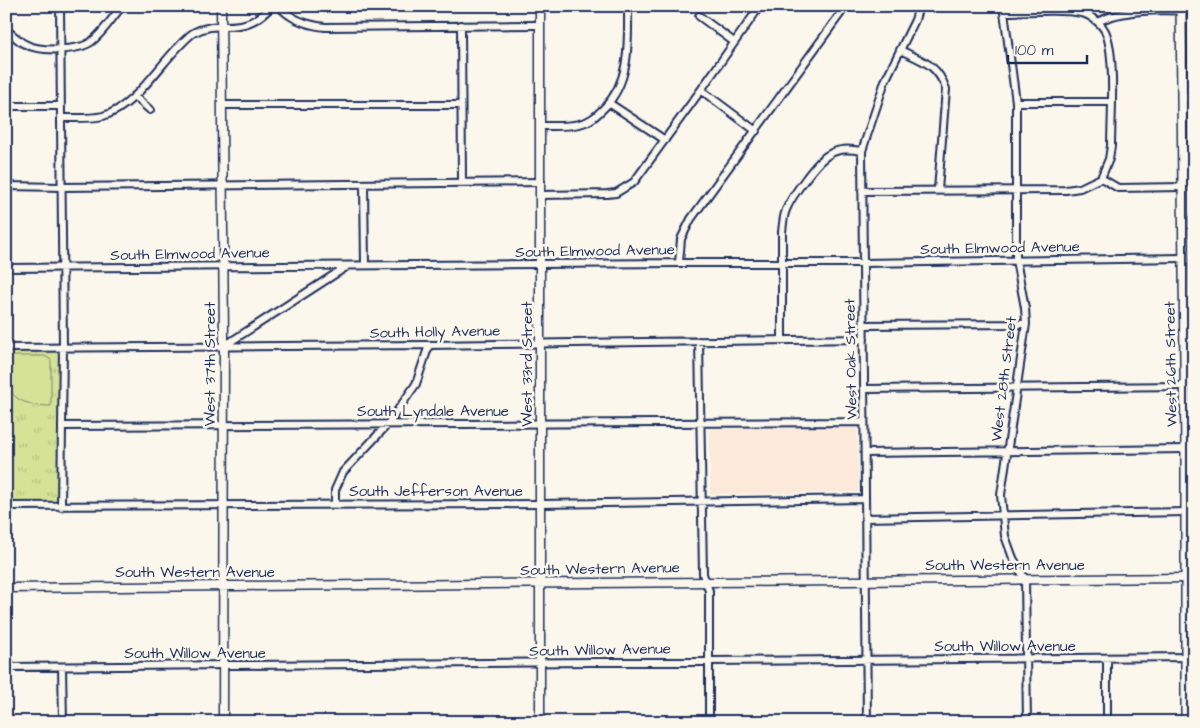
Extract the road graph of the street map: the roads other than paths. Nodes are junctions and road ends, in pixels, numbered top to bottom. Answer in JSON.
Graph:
{"nodes":[{"id":1,"x":60,"y":6,"type":"edge"},
{"id":2,"x":122,"y":6,"type":"edge"},
{"id":3,"x":221,"y":6,"type":"edge"},
{"id":4,"x":272,"y":6,"type":"edge"},
{"id":5,"x":279,"y":6,"type":"edge"},
{"id":6,"x":540,"y":6,"type":"edge"},
{"id":7,"x":628,"y":6,"type":"edge"},
{"id":8,"x":760,"y":6,"type":"edge"},
{"id":9,"x":846,"y":6,"type":"edge"},
{"id":10,"x":919,"y":6,"type":"edge"},
{"id":11,"x":1181,"y":8,"type":"edge"},
{"id":12,"x":1003,"y":9,"type":"edge"},
{"id":13,"x":1194,"y":11,"type":"edge"},
{"id":14,"x":699,"y":16,"type":"dead end"},
{"id":15,"x":1098,"y":22,"type":"junction"},
{"id":16,"x":461,"y":25,"type":"junction"},
{"id":17,"x":540,"y":25,"type":"junction"},
{"id":18,"x":221,"y":27,"type":"junction"},
{"id":19,"x":6,"y":30,"type":"edge"},
{"id":20,"x":734,"y":42,"type":"junction"},
{"id":21,"x":60,"y":49,"type":"junction"},
{"id":22,"x":900,"y":50,"type":"junction"},
{"id":23,"x":701,"y":90,"type":"junction"},
{"id":24,"x":134,"y":96,"type":"junction"},
{"id":25,"x":1182,"y":98,"type":"junction"},
{"id":26,"x":1194,"y":98,"type":"edge"},
{"id":27,"x":1016,"y":102,"type":"junction"},
{"id":28,"x":1111,"y":102,"type":"junction"},
{"id":29,"x":609,"y":103,"type":"junction"},
{"id":30,"x":222,"y":104,"type":"junction"},
{"id":31,"x":460,"y":105,"type":"junction"},
{"id":32,"x":6,"y":106,"type":"edge"},
{"id":33,"x":61,"y":106,"type":"junction"},
{"id":34,"x":150,"y":110,"type":"dead end"},
{"id":35,"x":61,"y":118,"type":"junction"},
{"id":36,"x":540,"y":126,"type":"junction"},
{"id":37,"x":756,"y":131,"type":"junction"},
{"id":38,"x":665,"y":140,"type":"junction"},
{"id":39,"x":862,"y":151,"type":"junction"},
{"id":40,"x":1101,"y":178,"type":"junction"},
{"id":41,"x":541,"y":182,"type":"junction"},
{"id":42,"x":462,"y":183,"type":"junction"},
{"id":43,"x":222,"y":185,"type":"junction"},
{"id":44,"x":364,"y":185,"type":"junction"},
{"id":45,"x":6,"y":186,"type":"edge"},
{"id":46,"x":1183,"y":187,"type":"junction"},
{"id":47,"x":62,"y":188,"type":"junction"},
{"id":48,"x":1015,"y":189,"type":"junction"},
{"id":49,"x":938,"y":190,"type":"junction"},
{"id":50,"x":862,"y":191,"type":"junction"},
{"id":51,"x":540,"y":196,"type":"junction"},
{"id":52,"x":1183,"y":258,"type":"junction"},
{"id":53,"x":1016,"y":260,"type":"junction"},
{"id":54,"x":679,"y":262,"type":"junction"},
{"id":55,"x":783,"y":263,"type":"junction"},
{"id":56,"x":863,"y":263,"type":"junction"},
{"id":57,"x":365,"y":265,"type":"junction"},
{"id":58,"x":541,"y":265,"type":"junction"},
{"id":59,"x":224,"y":266,"type":"junction"},
{"id":60,"x":347,"y":266,"type":"junction"},
{"id":61,"x":6,"y":268,"type":"edge"},
{"id":62,"x":62,"y":268,"type":"junction"},
{"id":63,"x":1026,"y":324,"type":"junction"},
{"id":64,"x":863,"y":325,"type":"junction"},
{"id":65,"x":864,"y":339,"type":"junction"},
{"id":66,"x":782,"y":340,"type":"junction"},
{"id":67,"x":699,"y":342,"type":"junction"},
{"id":68,"x":541,"y":344,"type":"junction"},
{"id":69,"x":224,"y":346,"type":"junction"},
{"id":70,"x":429,"y":346,"type":"junction"},
{"id":71,"x":62,"y":347,"type":"junction"},
{"id":72,"x":6,"y":348,"type":"edge"},
{"id":73,"x":1018,"y":386,"type":"junction"},
{"id":74,"x":1185,"y":386,"type":"junction"},
{"id":75,"x":864,"y":389,"type":"junction"},
{"id":76,"x":702,"y":422,"type":"junction"},
{"id":77,"x":864,"y":422,"type":"junction"},
{"id":78,"x":224,"y":424,"type":"junction"},
{"id":79,"x":388,"y":424,"type":"junction"},
{"id":80,"x":541,"y":424,"type":"junction"},
{"id":81,"x":62,"y":426,"type":"junction"},
{"id":82,"x":1186,"y":449,"type":"junction"},
{"id":83,"x":1008,"y":451,"type":"junction"},
{"id":84,"x":865,"y":453,"type":"junction"},
{"id":85,"x":865,"y":499,"type":"junction"},
{"id":86,"x":702,"y":502,"type":"junction"},
{"id":87,"x":335,"y":504,"type":"junction"},
{"id":88,"x":541,"y":504,"type":"junction"},
{"id":89,"x":223,"y":505,"type":"junction"},
{"id":90,"x":6,"y":506,"type":"edge"},
{"id":91,"x":61,"y":506,"type":"junction"},
{"id":92,"x":1186,"y":512,"type":"junction"},
{"id":93,"x":1002,"y":515,"type":"junction"},
{"id":94,"x":865,"y":518,"type":"junction"},
{"id":95,"x":1190,"y":578,"type":"edge"},
{"id":96,"x":1025,"y":579,"type":"junction"},
{"id":97,"x":866,"y":580,"type":"junction"},
{"id":98,"x":706,"y":582,"type":"junction"},
{"id":99,"x":541,"y":584,"type":"junction"},
{"id":100,"x":223,"y":585,"type":"junction"},
{"id":101,"x":6,"y":588,"type":"edge"},
{"id":102,"x":1190,"y":657,"type":"edge"},
{"id":103,"x":1026,"y":658,"type":"junction"},
{"id":104,"x":1107,"y":658,"type":"junction"},
{"id":105,"x":866,"y":659,"type":"junction"},
{"id":106,"x":709,"y":662,"type":"junction"},
{"id":107,"x":541,"y":663,"type":"junction"},
{"id":108,"x":223,"y":666,"type":"junction"},
{"id":109,"x":6,"y":667,"type":"edge"},
{"id":110,"x":62,"y":667,"type":"junction"},
{"id":111,"x":63,"y":722,"type":"edge"},
{"id":112,"x":223,"y":722,"type":"edge"},
{"id":113,"x":540,"y":722,"type":"edge"},
{"id":114,"x":709,"y":722,"type":"edge"},
{"id":115,"x":867,"y":722,"type":"edge"},
{"id":116,"x":1027,"y":722,"type":"edge"},
{"id":117,"x":1107,"y":722,"type":"edge"},
{"id":118,"x":1186,"y":722,"type":"edge"}],
"edges":[{"from":1,"to":21,"type":"street"},
{"from":2,"to":21,"type":"street"},
{"from":3,"to":18,"type":"street","name":"West 37th Street"},
{"from":4,"to":18,"type":"street"},
{"from":5,"to":16,"type":"street"},
{"from":6,"to":17,"type":"street","name":"West 33rd Street"},
{"from":7,"to":29,"type":"street"},
{"from":8,"to":20,"type":"street"},
{"from":9,"to":37,"type":"street"},
{"from":10,"to":22,"type":"street","name":"West Oak Street"},
{"from":11,"to":13,"type":"street"},
{"from":11,"to":15,"type":"street"},
{"from":11,"to":25,"type":"main road","name":"West 26th Street"},
{"from":12,"to":15,"type":"street"},
{"from":12,"to":27,"type":"street","name":"West 28th Street"},
{"from":14,"to":20,"type":"street"},
{"from":15,"to":28,"type":"street"},
{"from":16,"to":17,"type":"street"},
{"from":16,"to":31,"type":"street"},
{"from":17,"to":36,"type":"street","name":"West 33rd Street"},
{"from":18,"to":24,"type":"street"},
{"from":18,"to":30,"type":"street","name":"West 37th Street"},
{"from":19,"to":21,"type":"street"},
{"from":20,"to":23,"type":"street"},
{"from":21,"to":33,"type":"street"},
{"from":22,"to":39,"type":"street","name":"West Oak Street"},
{"from":22,"to":49,"type":"street"},
{"from":23,"to":37,"type":"street"},
{"from":23,"to":38,"type":"street"},
{"from":24,"to":34,"type":"street"},
{"from":24,"to":35,"type":"street"},
{"from":25,"to":26,"type":"street"},
{"from":25,"to":46,"type":"main road","name":"West 26th Street"},
{"from":27,"to":28,"type":"street"},
{"from":27,"to":48,"type":"street","name":"West 28th Street"},
{"from":28,"to":40,"type":"street"},
{"from":29,"to":36,"type":"street"},
{"from":29,"to":38,"type":"street"},
{"from":30,"to":31,"type":"street"},
{"from":30,"to":43,"type":"street","name":"West 37th Street"},
{"from":31,"to":42,"type":"street"},
{"from":32,"to":33,"type":"street"},
{"from":33,"to":35,"type":"street"},
{"from":35,"to":47,"type":"street"},
{"from":36,"to":41,"type":"street","name":"West 33rd Street"},
{"from":37,"to":54,"type":"street"},
{"from":38,"to":51,"type":"street"},
{"from":39,"to":50,"type":"street","name":"West Oak Street"},
{"from":39,"to":55,"type":"street"},
{"from":40,"to":46,"type":"street"},
{"from":40,"to":48,"type":"street"},
{"from":41,"to":42,"type":"street"},
{"from":41,"to":51,"type":"street","name":"West 33rd Street"},
{"from":42,"to":44,"type":"street"},
{"from":43,"to":44,"type":"street"},
{"from":43,"to":47,"type":"street"},
{"from":43,"to":59,"type":"street","name":"West 37th Street"},
{"from":44,"to":57,"type":"street"},
{"from":45,"to":47,"type":"street"},
{"from":46,"to":52,"type":"main road","name":"West 26th Street"},
{"from":47,"to":62,"type":"street"},
{"from":48,"to":49,"type":"street"},
{"from":48,"to":53,"type":"street","name":"West 28th Street"},
{"from":49,"to":50,"type":"street"},
{"from":50,"to":56,"type":"street","name":"West Oak Street"},
{"from":51,"to":58,"type":"street","name":"West 33rd Street"},
{"from":52,"to":53,"type":"street","name":"South Elmwood Avenue"},
{"from":52,"to":74,"type":"main road","name":"West 26th Street"},
{"from":53,"to":56,"type":"street","name":"South Elmwood Avenue"},
{"from":53,"to":63,"type":"street","name":"West 28th Street"},
{"from":54,"to":55,"type":"street","name":"South Elmwood Avenue"},
{"from":54,"to":58,"type":"street","name":"South Elmwood Avenue"},
{"from":55,"to":56,"type":"street","name":"South Elmwood Avenue"},
{"from":55,"to":66,"type":"street"},
{"from":56,"to":64,"type":"street","name":"West Oak Street"},
{"from":57,"to":58,"type":"street","name":"South Elmwood Avenue"},
{"from":57,"to":60,"type":"street","name":"South Elmwood Avenue"},
{"from":58,"to":68,"type":"street","name":"West 33rd Street"},
{"from":59,"to":60,"type":"street","name":"South Elmwood Avenue"},
{"from":59,"to":62,"type":"street","name":"South Elmwood Avenue"},
{"from":59,"to":69,"type":"street","name":"West 37th Street"},
{"from":60,"to":69,"type":"street"},
{"from":61,"to":62,"type":"street","name":"South Elmwood Avenue"},
{"from":62,"to":71,"type":"street"},
{"from":63,"to":64,"type":"street"},
{"from":63,"to":73,"type":"street","name":"West 28th Street"},
{"from":64,"to":65,"type":"street","name":"West Oak Street"},
{"from":65,"to":66,"type":"street","name":"South Holly Avenue"},
{"from":65,"to":75,"type":"street","name":"West Oak Street"},
{"from":66,"to":67,"type":"street","name":"South Holly Avenue"},
{"from":67,"to":68,"type":"street","name":"South Holly Avenue"},
{"from":67,"to":76,"type":"street"},
{"from":68,"to":70,"type":"street","name":"South Holly Avenue"},
{"from":68,"to":80,"type":"street","name":"West 33rd Street"},
{"from":69,"to":70,"type":"street","name":"South Holly Avenue"},
{"from":69,"to":71,"type":"street","name":"South Holly Avenue"},
{"from":69,"to":78,"type":"street","name":"West 37th Street"},
{"from":70,"to":79,"type":"street"},
{"from":71,"to":72,"type":"street","name":"South Holly Avenue"},
{"from":71,"to":81,"type":"street"},
{"from":73,"to":74,"type":"street"},
{"from":73,"to":75,"type":"street"},
{"from":73,"to":83,"type":"street","name":"West 28th Street"},
{"from":74,"to":82,"type":"main road","name":"West 26th Street"},
{"from":75,"to":77,"type":"street","name":"West Oak Street"},
{"from":76,"to":77,"type":"street","name":"South Lyndale Avenue"},
{"from":76,"to":80,"type":"street","name":"South Lyndale Avenue"},
{"from":76,"to":86,"type":"street"},
{"from":77,"to":84,"type":"street","name":"West Oak Street"},
{"from":78,"to":79,"type":"street","name":"South Lyndale Avenue"},
{"from":78,"to":81,"type":"street","name":"South Lyndale Avenue"},
{"from":78,"to":89,"type":"street","name":"West 37th Street"},
{"from":79,"to":80,"type":"street","name":"South Lyndale Avenue"},
{"from":79,"to":87,"type":"street"},
{"from":80,"to":88,"type":"street","name":"West 33rd Street"},
{"from":81,"to":91,"type":"street"},
{"from":82,"to":83,"type":"street"},
{"from":82,"to":92,"type":"main road","name":"West 26th Street"},
{"from":83,"to":84,"type":"street"},
{"from":83,"to":93,"type":"street","name":"West 28th Street"},
{"from":84,"to":85,"type":"street","name":"West Oak Street"},
{"from":85,"to":86,"type":"street","name":"South Jefferson Avenue"},
{"from":85,"to":94,"type":"street","name":"West Oak Street"},
{"from":86,"to":88,"type":"street","name":"South Jefferson Avenue"},
{"from":86,"to":98,"type":"street"},
{"from":87,"to":88,"type":"street","name":"South Jefferson Avenue"},
{"from":87,"to":89,"type":"street","name":"South Jefferson Avenue"},
{"from":88,"to":99,"type":"street","name":"West 33rd Street"},
{"from":89,"to":91,"type":"street","name":"South Jefferson Avenue"},
{"from":89,"to":100,"type":"street","name":"West 37th Street"},
{"from":90,"to":91,"type":"street","name":"South Jefferson Avenue"},
{"from":92,"to":93,"type":"street"},
{"from":92,"to":95,"type":"main road","name":"West 26th Street"},
{"from":93,"to":94,"type":"street"},
{"from":93,"to":96,"type":"street","name":"West 28th Street"},
{"from":94,"to":97,"type":"street","name":"West Oak Street"},
{"from":95,"to":96,"type":"street","name":"South Western Avenue"},
{"from":95,"to":102,"type":"main road","name":"West 26th Street"},
{"from":96,"to":97,"type":"street","name":"South Western Avenue"},
{"from":96,"to":103,"type":"street","name":"West 28th Street"},
{"from":97,"to":98,"type":"street","name":"South Western Avenue"},
{"from":97,"to":105,"type":"street","name":"West Oak Street"},
{"from":98,"to":99,"type":"street","name":"South Western Avenue"},
{"from":98,"to":106,"type":"street"},
{"from":99,"to":100,"type":"street","name":"South Western Avenue"},
{"from":99,"to":107,"type":"street","name":"West 33rd Street"},
{"from":100,"to":101,"type":"street","name":"South Western Avenue"},
{"from":100,"to":108,"type":"street","name":"West 37th Street"},
{"from":102,"to":104,"type":"street","name":"South Willow Avenue"},
{"from":102,"to":118,"type":"main road","name":"West 26th Street"},
{"from":103,"to":104,"type":"street","name":"South Willow Avenue"},
{"from":103,"to":105,"type":"street","name":"South Willow Avenue"},
{"from":103,"to":116,"type":"street","name":"West 28th Street"},
{"from":104,"to":117,"type":"street"},
{"from":105,"to":106,"type":"street","name":"South Willow Avenue"},
{"from":105,"to":115,"type":"street","name":"West Oak Street"},
{"from":106,"to":107,"type":"street","name":"South Willow Avenue"},
{"from":106,"to":114,"type":"street"},
{"from":107,"to":108,"type":"street","name":"South Willow Avenue"},
{"from":107,"to":113,"type":"street","name":"West 33rd Street"},
{"from":108,"to":110,"type":"street","name":"South Willow Avenue"},
{"from":108,"to":112,"type":"street","name":"West 37th Street"},
{"from":109,"to":110,"type":"street","name":"South Willow Avenue"},
{"from":110,"to":111,"type":"street"}]}
